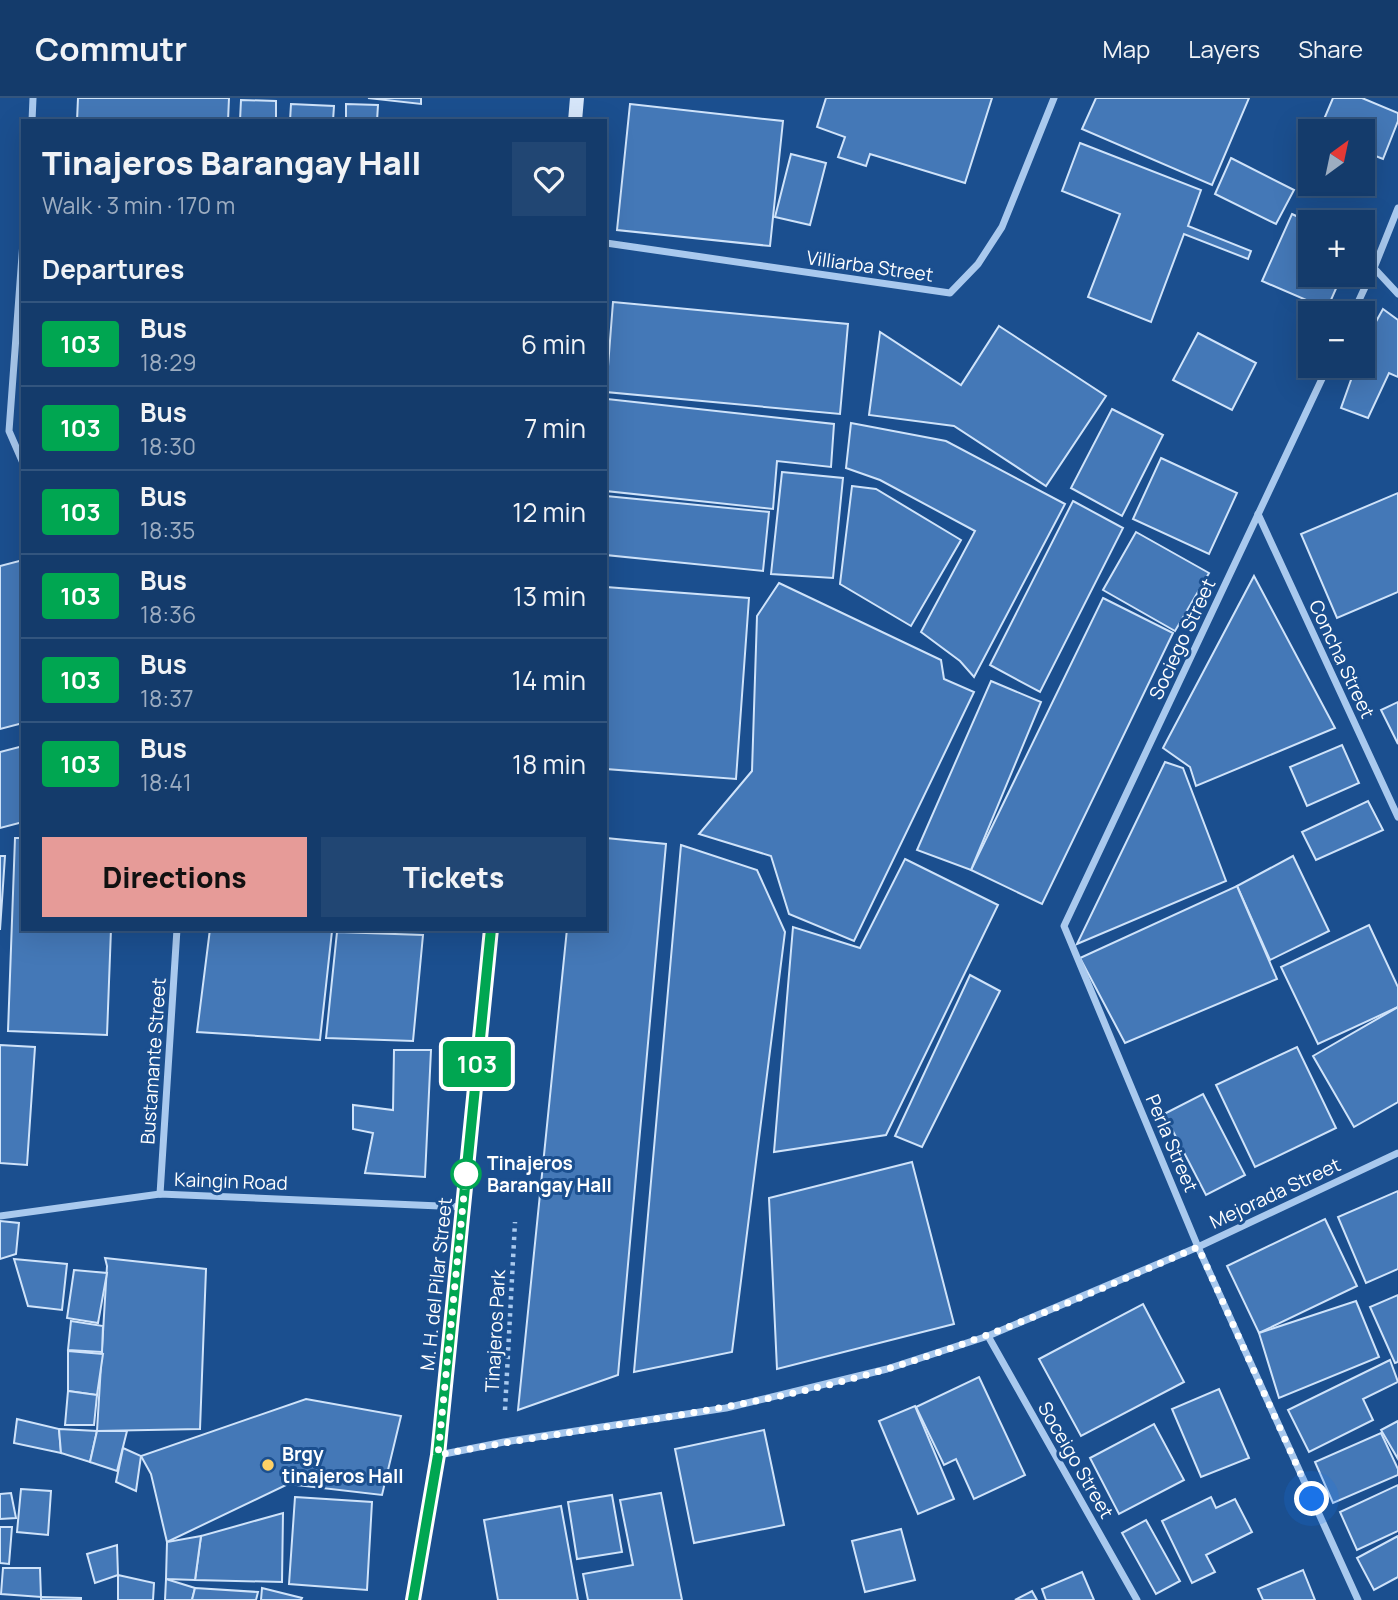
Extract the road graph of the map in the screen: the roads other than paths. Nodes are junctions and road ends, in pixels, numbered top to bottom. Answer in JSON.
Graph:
{"nodes":[{"id":1,"x":33,"y":98,"type":"edge"},
{"id":2,"x":577,"y":98,"type":"edge"},
{"id":3,"x":1054,"y":98,"type":"edge"},
{"id":4,"x":32,"y":119,"type":"edge"},
{"id":5,"x":575,"y":119,"type":"edge"},
{"id":6,"x":1398,"y":208,"type":"edge"},
{"id":7,"x":607,"y":243,"type":"edge"},
{"id":8,"x":1375,"y":266,"type":"edge"},
{"id":9,"x":21,"y":269,"type":"edge"},
{"id":10,"x":1375,"y":269,"type":"edge"},
{"id":11,"x":1398,"y":294,"type":"edge"},
{"id":12,"x":1322,"y":378,"type":"edge"},
{"id":13,"x":21,"y":458,"type":"edge"},
{"id":14,"x":1258,"y":514,"type":"junction"},
{"id":15,"x":1398,"y":817,"type":"edge"},
{"id":16,"x":1064,"y":926,"type":"joint"},
{"id":17,"x":177,"y":931,"type":"edge"},
{"id":18,"x":491,"y":931,"type":"edge"},
{"id":19,"x":1398,"y":1153,"type":"edge"},
{"id":20,"x":160,"y":1194,"type":"junction"},
{"id":21,"x":463,"y":1207,"type":"junction"},
{"id":22,"x":0,"y":1216,"type":"edge"},
{"id":23,"x":1198,"y":1247,"type":"junction"},
{"id":24,"x":988,"y":1336,"type":"junction"},
{"id":25,"x":438,"y":1455,"type":"junction"},
{"id":26,"x":414,"y":1600,"type":"edge"},
{"id":27,"x":1138,"y":1600,"type":"edge"},
{"id":28,"x":1358,"y":1600,"type":"edge"}],
"edges":[{"from":1,"to":4,"type":"street"},
{"from":2,"to":5,"type":"main road"},
{"from":3,"to":7,"type":"street","name":"Villiarba Street"},
{"from":6,"to":8,"type":"street"},
{"from":9,"to":13,"type":"street"},
{"from":10,"to":11,"type":"street"},
{"from":12,"to":14,"type":"street","name":"Sociego Street"},
{"from":14,"to":15,"type":"street","name":"Concha Street"},
{"from":14,"to":16,"type":"street","name":"Sociego Street"},
{"from":16,"to":23,"type":"street","name":"Perla Street"},
{"from":17,"to":20,"type":"street","name":"Bustamante Street"},
{"from":18,"to":21,"type":"main road","name":"M. H. del Pilar Street"},
{"from":19,"to":23,"type":"street","name":"Mejorada Street"},
{"from":20,"to":21,"type":"street","name":"Kaingin Road"},
{"from":20,"to":22,"type":"street","name":"Kaingin Road"},
{"from":21,"to":25,"type":"main road","name":"M. H. del Pilar Street"},
{"from":23,"to":24,"type":"street","name":"Mejorada Street"},
{"from":23,"to":28,"type":"street","name":"Perla Street"},
{"from":24,"to":25,"type":"street","name":"Mejorada Street"},
{"from":24,"to":27,"type":"street","name":"Soceigo Street"},
{"from":25,"to":26,"type":"main road","name":"M. H. del Pilar Street"}]}
